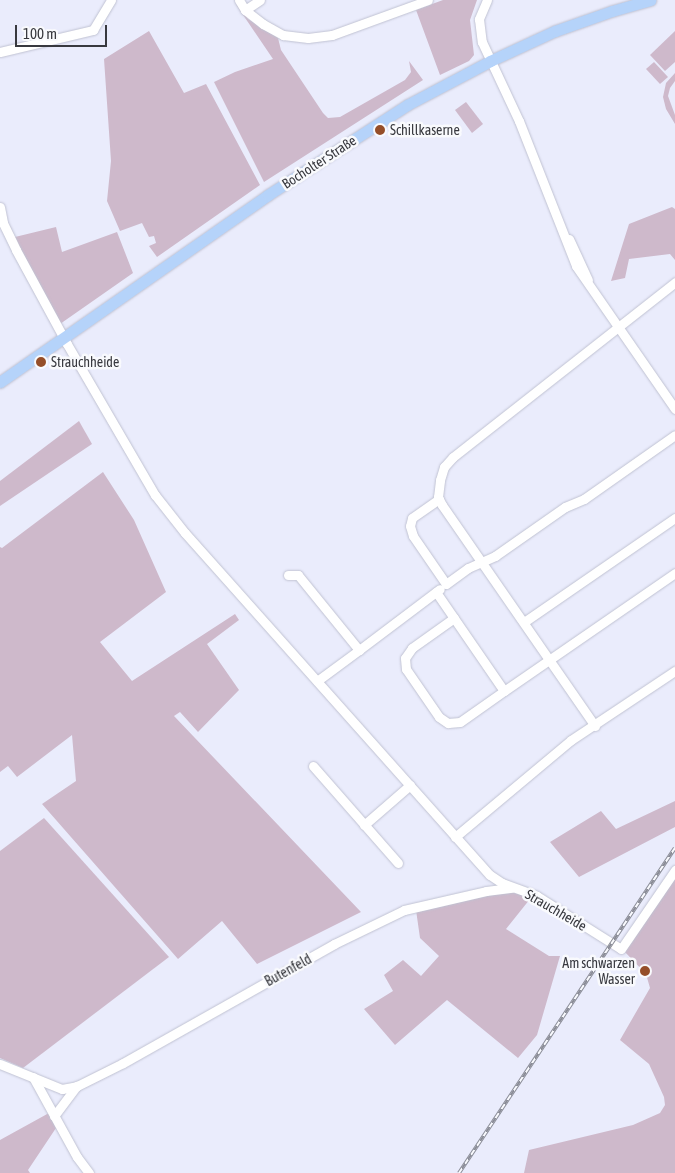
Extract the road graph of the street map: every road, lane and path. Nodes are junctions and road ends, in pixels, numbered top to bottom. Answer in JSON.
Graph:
{"nodes":[{"id":1,"x":111,"y":0,"type":"edge"},
{"id":2,"x":239,"y":0,"type":"edge"},
{"id":3,"x":260,"y":0,"type":"edge"},
{"id":4,"x":428,"y":0,"type":"edge"},
{"id":5,"x":487,"y":0,"type":"edge"},
{"id":6,"x":650,"y":0,"type":"edge"},
{"id":7,"x":245,"y":10,"type":"junction"},
{"id":8,"x":0,"y":52,"type":"edge"},
{"id":9,"x":490,"y":61,"type":"junction"},
{"id":10,"x":0,"y":207,"type":"edge"},
{"id":11,"x":675,"y":282,"type":"edge"},
{"id":12,"x":619,"y":328,"type":"junction"},
{"id":13,"x":61,"y":339,"type":"junction"},
{"id":14,"x":0,"y":382,"type":"edge"},
{"id":15,"x":675,"y":410,"type":"edge"},
{"id":16,"x":675,"y":435,"type":"edge"},
{"id":17,"x":439,"y":499,"type":"junction"},
{"id":18,"x":675,"y":518,"type":"edge"},
{"id":19,"x":482,"y":562,"type":"junction"},
{"id":20,"x":675,"y":573,"type":"edge"},
{"id":21,"x":288,"y":575,"type":"dead end"},
{"id":22,"x":446,"y":584,"type":"junction"},
{"id":23,"x":436,"y":592,"type":"junction"},
{"id":24,"x":454,"y":618,"type":"junction"},
{"id":25,"x":524,"y":622,"type":"junction"},
{"id":26,"x":359,"y":650,"type":"junction"},
{"id":27,"x":549,"y":659,"type":"junction"},
{"id":28,"x":675,"y":671,"type":"edge"},
{"id":29,"x":317,"y":681,"type":"junction"},
{"id":30,"x":504,"y":691,"type":"junction"},
{"id":31,"x":595,"y":726,"type":"junction"},
{"id":32,"x":313,"y":766,"type":"dead end"},
{"id":33,"x":410,"y":785,"type":"junction"},
{"id":34,"x":364,"y":825,"type":"junction"},
{"id":35,"x":455,"y":837,"type":"junction"},
{"id":36,"x":398,"y":863,"type":"dead end"},
{"id":37,"x":675,"y":870,"type":"edge"},
{"id":38,"x":490,"y":875,"type":"junction"},
{"id":39,"x":512,"y":888,"type":"junction"},
{"id":40,"x":486,"y":891,"type":"junction"},
{"id":41,"x":0,"y":1064,"type":"edge"},
{"id":42,"x":33,"y":1077,"type":"junction"},
{"id":43,"x":77,"y":1086,"type":"junction"},
{"id":44,"x":54,"y":1116,"type":"junction"},
{"id":45,"x":89,"y":1173,"type":"edge"}],
"edges":[{"from":1,"to":8,"type":"street"},
{"from":2,"to":7,"type":"street"},
{"from":3,"to":7,"type":"street"},
{"from":4,"to":7,"type":"street"},
{"from":5,"to":9,"type":"street"},
{"from":6,"to":9,"type":"main road","name":"Bocholter Straße"},
{"from":9,"to":12,"type":"street"},
{"from":9,"to":13,"type":"main road","name":"Bocholter Straße"},
{"from":10,"to":13,"type":"street","name":"Strauchheide"},
{"from":11,"to":12,"type":"street"},
{"from":12,"to":15,"type":"street"},
{"from":12,"to":17,"type":"street"},
{"from":13,"to":14,"type":"main road","name":"Bocholter Straße"},
{"from":13,"to":29,"type":"street","name":"Strauchheide"},
{"from":16,"to":19,"type":"street"},
{"from":17,"to":19,"type":"street"},
{"from":17,"to":22,"type":"street"},
{"from":18,"to":25,"type":"street"},
{"from":19,"to":22,"type":"street"},
{"from":19,"to":25,"type":"street"},
{"from":20,"to":27,"type":"street"},
{"from":21,"to":26,"type":"street"},
{"from":22,"to":23,"type":"street"},
{"from":23,"to":24,"type":"street"},
{"from":23,"to":26,"type":"street"},
{"from":24,"to":30,"type":"street"},
{"from":24,"to":30,"type":"street"},
{"from":25,"to":27,"type":"street"},
{"from":26,"to":29,"type":"street"},
{"from":27,"to":30,"type":"street"},
{"from":27,"to":31,"type":"street"},
{"from":28,"to":31,"type":"street"},
{"from":29,"to":33,"type":"street","name":"Strauchheide"},
{"from":31,"to":35,"type":"street"},
{"from":32,"to":34,"type":"street"},
{"from":33,"to":34,"type":"street"},
{"from":33,"to":35,"type":"street","name":"Strauchheide"},
{"from":34,"to":36,"type":"street"},
{"from":35,"to":38,"type":"street","name":"Strauchheide"},
{"from":37,"to":39,"type":"street","name":"Strauchheide"},
{"from":38,"to":39,"type":"street","name":"Strauchheide"},
{"from":38,"to":40,"type":"street"},
{"from":39,"to":40,"type":"street","name":"Butenfeld"},
{"from":40,"to":43,"type":"street","name":"Butenfeld"},
{"from":41,"to":42,"type":"street","name":"Butenfeld"},
{"from":42,"to":43,"type":"street","name":"Butenfeld"},
{"from":42,"to":44,"type":"street"},
{"from":43,"to":44,"type":"street","name":"Butenfeld"},
{"from":44,"to":45,"type":"street"}]}
